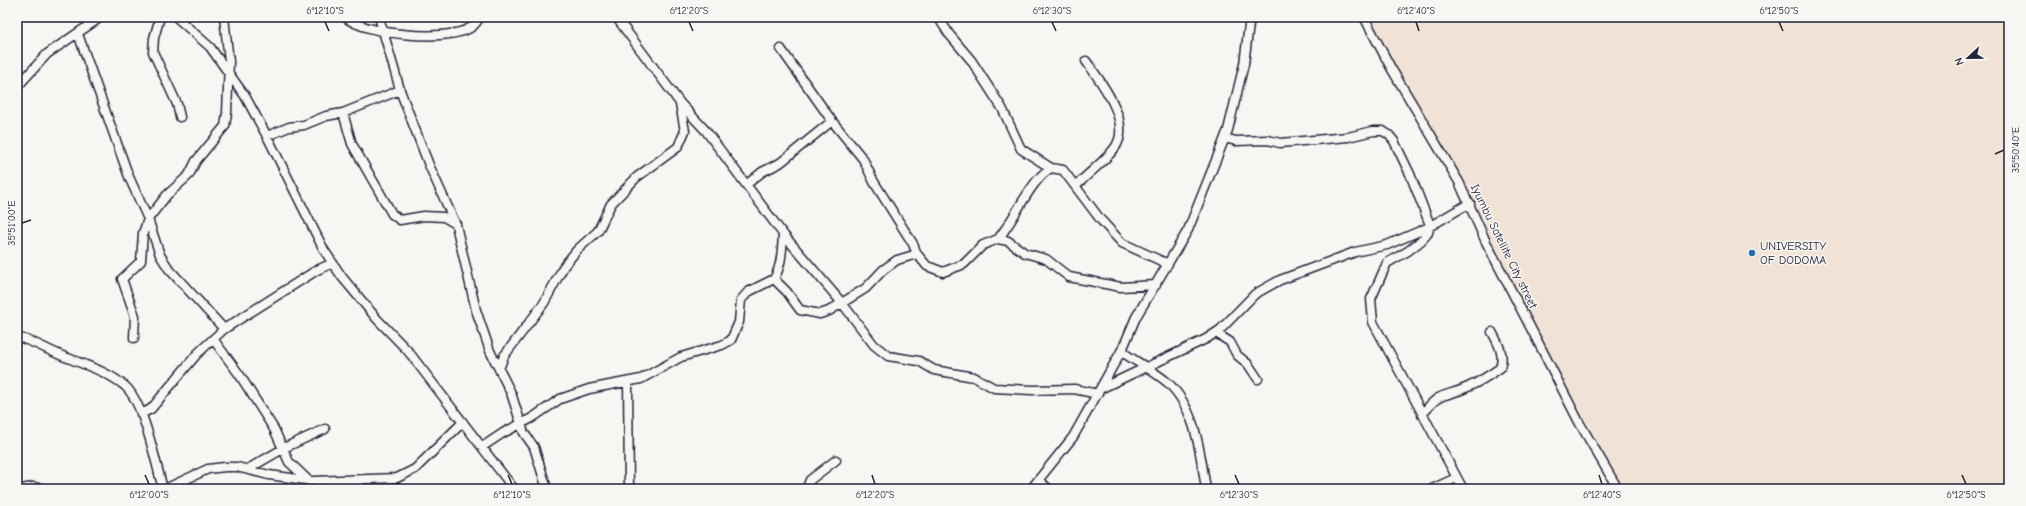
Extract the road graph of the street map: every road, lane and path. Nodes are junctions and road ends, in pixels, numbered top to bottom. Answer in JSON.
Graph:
{"nodes":[{"id":1,"x":101,"y":17,"type":"edge"},
{"id":2,"x":160,"y":17,"type":"edge"},
{"id":3,"x":176,"y":17,"type":"edge"},
{"id":4,"x":224,"y":17,"type":"edge"},
{"id":5,"x":345,"y":17,"type":"edge"},
{"id":6,"x":379,"y":17,"type":"edge"},
{"id":7,"x":480,"y":17,"type":"edge"},
{"id":8,"x":616,"y":17,"type":"edge"},
{"id":9,"x":938,"y":17,"type":"edge"},
{"id":10,"x":1250,"y":17,"type":"edge"},
{"id":11,"x":1364,"y":17,"type":"edge"},
{"id":12,"x":383,"y":30,"type":"junction"},
{"id":13,"x":78,"y":34,"type":"junction"},
{"id":14,"x":781,"y":49,"type":"dead end"},
{"id":15,"x":1086,"y":61,"type":"dead end"},
{"id":16,"x":228,"y":71,"type":"junction"},
{"id":17,"x":17,"y":87,"type":"edge"},
{"id":18,"x":400,"y":90,"type":"junction"},
{"id":19,"x":680,"y":103,"type":"junction"},
{"id":20,"x":342,"y":113,"type":"junction"},
{"id":21,"x":180,"y":117,"type":"dead end"},
{"id":22,"x":832,"y":121,"type":"junction"},
{"id":23,"x":267,"y":136,"type":"junction"},
{"id":24,"x":1225,"y":138,"type":"junction"},
{"id":25,"x":1051,"y":168,"type":"junction"},
{"id":26,"x":746,"y":185,"type":"junction"},
{"id":27,"x":1076,"y":186,"type":"junction"},
{"id":28,"x":1470,"y":203,"type":"junction"},
{"id":29,"x":148,"y":219,"type":"junction"},
{"id":30,"x":456,"y":225,"type":"junction"},
{"id":31,"x":1430,"y":226,"type":"junction"},
{"id":32,"x":783,"y":234,"type":"junction"},
{"id":33,"x":998,"y":239,"type":"junction"},
{"id":34,"x":917,"y":254,"type":"junction"},
{"id":35,"x":332,"y":263,"type":"junction"},
{"id":36,"x":1168,"y":264,"type":"junction"},
{"id":37,"x":774,"y":279,"type":"junction"},
{"id":38,"x":1156,"y":285,"type":"junction"},
{"id":39,"x":842,"y":303,"type":"junction"},
{"id":40,"x":224,"y":329,"type":"junction"},
{"id":41,"x":1492,"y":332,"type":"dead end"},
{"id":42,"x":1216,"y":333,"type":"junction"},
{"id":43,"x":17,"y":337,"type":"edge"},
{"id":44,"x":134,"y":338,"type":"dead end"},
{"id":45,"x":213,"y":339,"type":"junction"},
{"id":46,"x":1121,"y":351,"type":"junction"},
{"id":47,"x":1147,"y":368,"type":"junction"},
{"id":48,"x":499,"y":369,"type":"junction"},
{"id":49,"x":1258,"y":378,"type":"dead end"},
{"id":50,"x":628,"y":382,"type":"junction"},
{"id":51,"x":1099,"y":392,"type":"junction"},
{"id":52,"x":141,"y":414,"type":"junction"},
{"id":53,"x":1422,"y":415,"type":"junction"},
{"id":54,"x":463,"y":422,"type":"junction"},
{"id":55,"x":521,"y":423,"type":"junction"},
{"id":56,"x":325,"y":429,"type":"dead end"},
{"id":57,"x":482,"y":447,"type":"junction"},
{"id":58,"x":283,"y":449,"type":"junction"},
{"id":59,"x":836,"y":460,"type":"dead end"},
{"id":60,"x":248,"y":469,"type":"junction"},
{"id":61,"x":1456,"y":478,"type":"junction"},
{"id":62,"x":373,"y":480,"type":"junction"},
{"id":63,"x":1038,"y":480,"type":"junction"},
{"id":64,"x":309,"y":481,"type":"junction"},
{"id":65,"x":20,"y":489,"type":"edge"},
{"id":66,"x":43,"y":489,"type":"edge"},
{"id":67,"x":164,"y":489,"type":"edge"},
{"id":68,"x":341,"y":489,"type":"edge"},
{"id":69,"x":514,"y":489,"type":"edge"},
{"id":70,"x":547,"y":489,"type":"edge"},
{"id":71,"x":629,"y":489,"type":"edge"},
{"id":72,"x":809,"y":489,"type":"edge"},
{"id":73,"x":1031,"y":489,"type":"edge"},
{"id":74,"x":1049,"y":489,"type":"edge"},
{"id":75,"x":1206,"y":489,"type":"edge"},
{"id":76,"x":1432,"y":489,"type":"edge"},
{"id":77,"x":1463,"y":489,"type":"edge"},
{"id":78,"x":1618,"y":489,"type":"edge"}],
"edges":[{"from":1,"to":13,"type":"street"},
{"from":2,"to":21,"type":"street"},
{"from":3,"to":16,"type":"street"},
{"from":4,"to":16,"type":"street"},
{"from":5,"to":12,"type":"street"},
{"from":6,"to":12,"type":"street"},
{"from":7,"to":12,"type":"street"},
{"from":8,"to":19,"type":"street"},
{"from":9,"to":25,"type":"street"},
{"from":10,"to":24,"type":"street"},
{"from":11,"to":28,"type":"street","name":"Iyumbu Satellite City street"},
{"from":12,"to":18,"type":"street"},
{"from":13,"to":17,"type":"street"},
{"from":13,"to":29,"type":"street"},
{"from":14,"to":22,"type":"street"},
{"from":15,"to":27,"type":"street"},
{"from":16,"to":23,"type":"street"},
{"from":16,"to":29,"type":"street"},
{"from":18,"to":20,"type":"street"},
{"from":18,"to":30,"type":"street"},
{"from":19,"to":26,"type":"street"},
{"from":19,"to":48,"type":"street"},
{"from":20,"to":23,"type":"street"},
{"from":20,"to":30,"type":"street"},
{"from":22,"to":26,"type":"street"},
{"from":22,"to":34,"type":"street"},
{"from":23,"to":35,"type":"street"},
{"from":24,"to":31,"type":"street"},
{"from":24,"to":36,"type":"street"},
{"from":25,"to":27,"type":"street"},
{"from":25,"to":33,"type":"street"},
{"from":26,"to":32,"type":"street"},
{"from":27,"to":36,"type":"street"},
{"from":28,"to":31,"type":"street"},
{"from":28,"to":78,"type":"street","name":"Iyumbu Satellite City street"},
{"from":29,"to":40,"type":"street"},
{"from":29,"to":44,"type":"street"},
{"from":30,"to":48,"type":"street"},
{"from":31,"to":42,"type":"street"},
{"from":31,"to":53,"type":"street"},
{"from":32,"to":37,"type":"street"},
{"from":32,"to":39,"type":"street"},
{"from":33,"to":34,"type":"street"},
{"from":33,"to":38,"type":"street"},
{"from":34,"to":39,"type":"street"},
{"from":35,"to":40,"type":"street"},
{"from":35,"to":54,"type":"street"},
{"from":36,"to":38,"type":"street"},
{"from":37,"to":39,"type":"street"},
{"from":37,"to":50,"type":"street"},
{"from":38,"to":46,"type":"street"},
{"from":39,"to":51,"type":"street"},
{"from":40,"to":45,"type":"street"},
{"from":41,"to":53,"type":"street"},
{"from":42,"to":47,"type":"street"},
{"from":42,"to":49,"type":"street"},
{"from":43,"to":52,"type":"street"},
{"from":45,"to":52,"type":"street"},
{"from":45,"to":58,"type":"street"},
{"from":46,"to":47,"type":"street"},
{"from":46,"to":51,"type":"street"},
{"from":47,"to":51,"type":"street"},
{"from":47,"to":75,"type":"street"},
{"from":48,"to":55,"type":"street"},
{"from":50,"to":55,"type":"street"},
{"from":50,"to":71,"type":"street"},
{"from":51,"to":63,"type":"street"},
{"from":52,"to":67,"type":"street"},
{"from":53,"to":61,"type":"street"},
{"from":54,"to":57,"type":"street"},
{"from":54,"to":62,"type":"street"},
{"from":55,"to":57,"type":"street"},
{"from":55,"to":70,"type":"street"},
{"from":56,"to":58,"type":"street"},
{"from":57,"to":69,"type":"street"},
{"from":58,"to":60,"type":"street"},
{"from":58,"to":64,"type":"street"},
{"from":59,"to":72,"type":"street"},
{"from":60,"to":64,"type":"street"},
{"from":60,"to":67,"type":"street"},
{"from":61,"to":76,"type":"street"},
{"from":61,"to":77,"type":"street"},
{"from":62,"to":64,"type":"street"},
{"from":62,"to":68,"type":"street"},
{"from":63,"to":73,"type":"street"},
{"from":63,"to":74,"type":"street"},
{"from":65,"to":66,"type":"street"}]}
